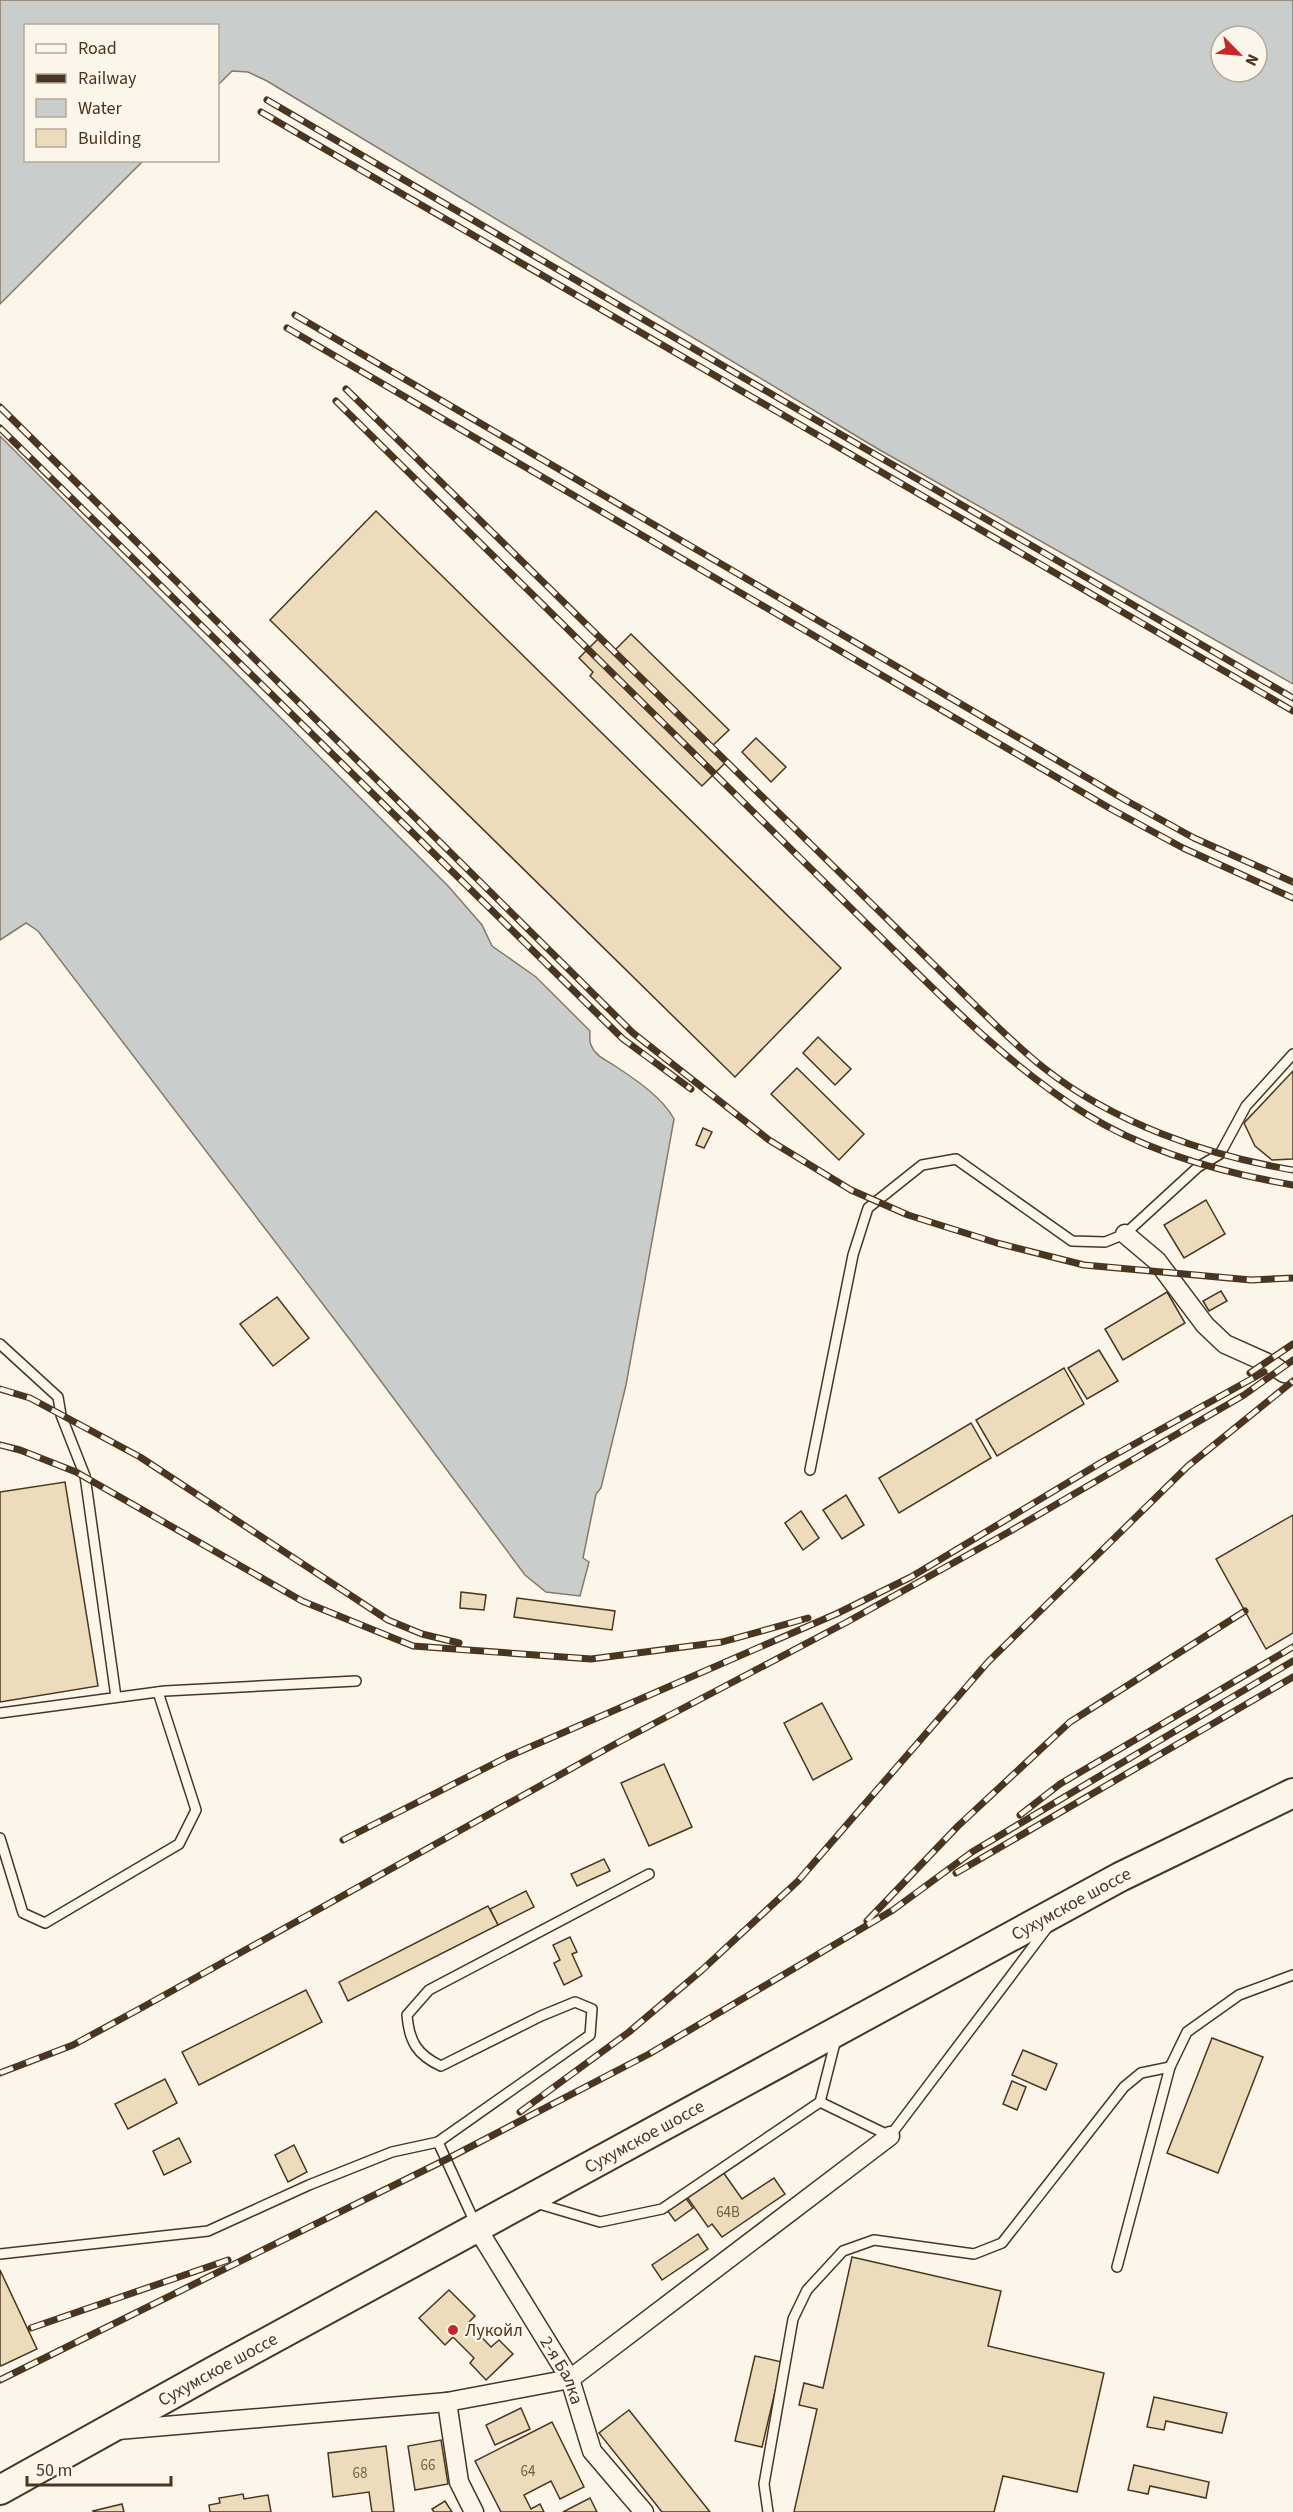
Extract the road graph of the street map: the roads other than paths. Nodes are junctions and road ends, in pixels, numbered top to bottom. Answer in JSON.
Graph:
{"nodes":[{"id":1,"x":1293,"y":1054,"type":"edge"},
{"id":2,"x":1125,"y":1234,"type":"junction"},
{"id":3,"x":0,"y":1344,"type":"edge"},
{"id":4,"x":1293,"y":1374,"type":"edge"},
{"id":5,"x":810,"y":1470,"type":"dead end"},
{"id":6,"x":356,"y":1681,"type":"dead end"},
{"id":7,"x":158,"y":1692,"type":"junction"},
{"id":8,"x":116,"y":1697,"type":"junction"},
{"id":9,"x":0,"y":1713,"type":"edge"},
{"id":10,"x":1293,"y":1793,"type":"edge"},
{"id":11,"x":0,"y":1838,"type":"edge"},
{"id":12,"x":649,"y":1874,"type":"dead end"},
{"id":13,"x":1060,"y":1910,"type":"junction"},
{"id":14,"x":1293,"y":1975,"type":"edge"},
{"id":15,"x":838,"y":2031,"type":"junction"},
{"id":16,"x":1170,"y":2067,"type":"junction"},
{"id":17,"x":820,"y":2102,"type":"junction"},
{"id":18,"x":890,"y":2136,"type":"junction"},
{"id":19,"x":438,"y":2142,"type":"junction"},
{"id":20,"x":529,"y":2200,"type":"junction"},
{"id":21,"x":477,"y":2228,"type":"junction"},
{"id":22,"x":0,"y":2254,"type":"edge"},
{"id":23,"x":1117,"y":2268,"type":"dead end"},
{"id":24,"x":570,"y":2379,"type":"junction"},
{"id":25,"x":447,"y":2402,"type":"junction"},
{"id":26,"x":107,"y":2431,"type":"junction"},
{"id":27,"x":0,"y":2490,"type":"edge"},
{"id":28,"x":474,"y":2512,"type":"edge"},
{"id":29,"x":644,"y":2512,"type":"edge"},
{"id":30,"x":768,"y":2512,"type":"edge"}],
"edges":[{"from":1,"to":2,"type":"lane"},
{"from":2,"to":4,"type":"street"},
{"from":2,"to":5,"type":"lane"},
{"from":3,"to":8,"type":"lane"},
{"from":6,"to":7,"type":"lane"},
{"from":7,"to":8,"type":"lane"},
{"from":7,"to":11,"type":"lane"},
{"from":8,"to":9,"type":"lane"},
{"from":10,"to":13,"type":"highway","name":"Сухумское шоссе"},
{"from":12,"to":19,"type":"lane"},
{"from":13,"to":15,"type":"highway","name":"Сухумское шоссе"},
{"from":13,"to":18,"type":"lane"},
{"from":14,"to":16,"type":"lane"},
{"from":15,"to":17,"type":"lane"},
{"from":15,"to":20,"type":"highway","name":"Сухумское шоссе"},
{"from":16,"to":23,"type":"lane"},
{"from":16,"to":30,"type":"lane"},
{"from":17,"to":18,"type":"lane"},
{"from":17,"to":20,"type":"lane"},
{"from":18,"to":24,"type":"street"},
{"from":19,"to":21,"type":"lane"},
{"from":19,"to":22,"type":"lane"},
{"from":20,"to":21,"type":"highway","name":"Сухумское шоссе"},
{"from":21,"to":24,"type":"street","name":"2-я Балка"},
{"from":21,"to":26,"type":"highway","name":"Сухумское шоссе"},
{"from":24,"to":25,"type":"street"},
{"from":24,"to":29,"type":"street","name":"2-я Балка"},
{"from":25,"to":26,"type":"street"},
{"from":25,"to":28,"type":"street"},
{"from":26,"to":27,"type":"highway","name":"Сухумское шоссе"}]}
